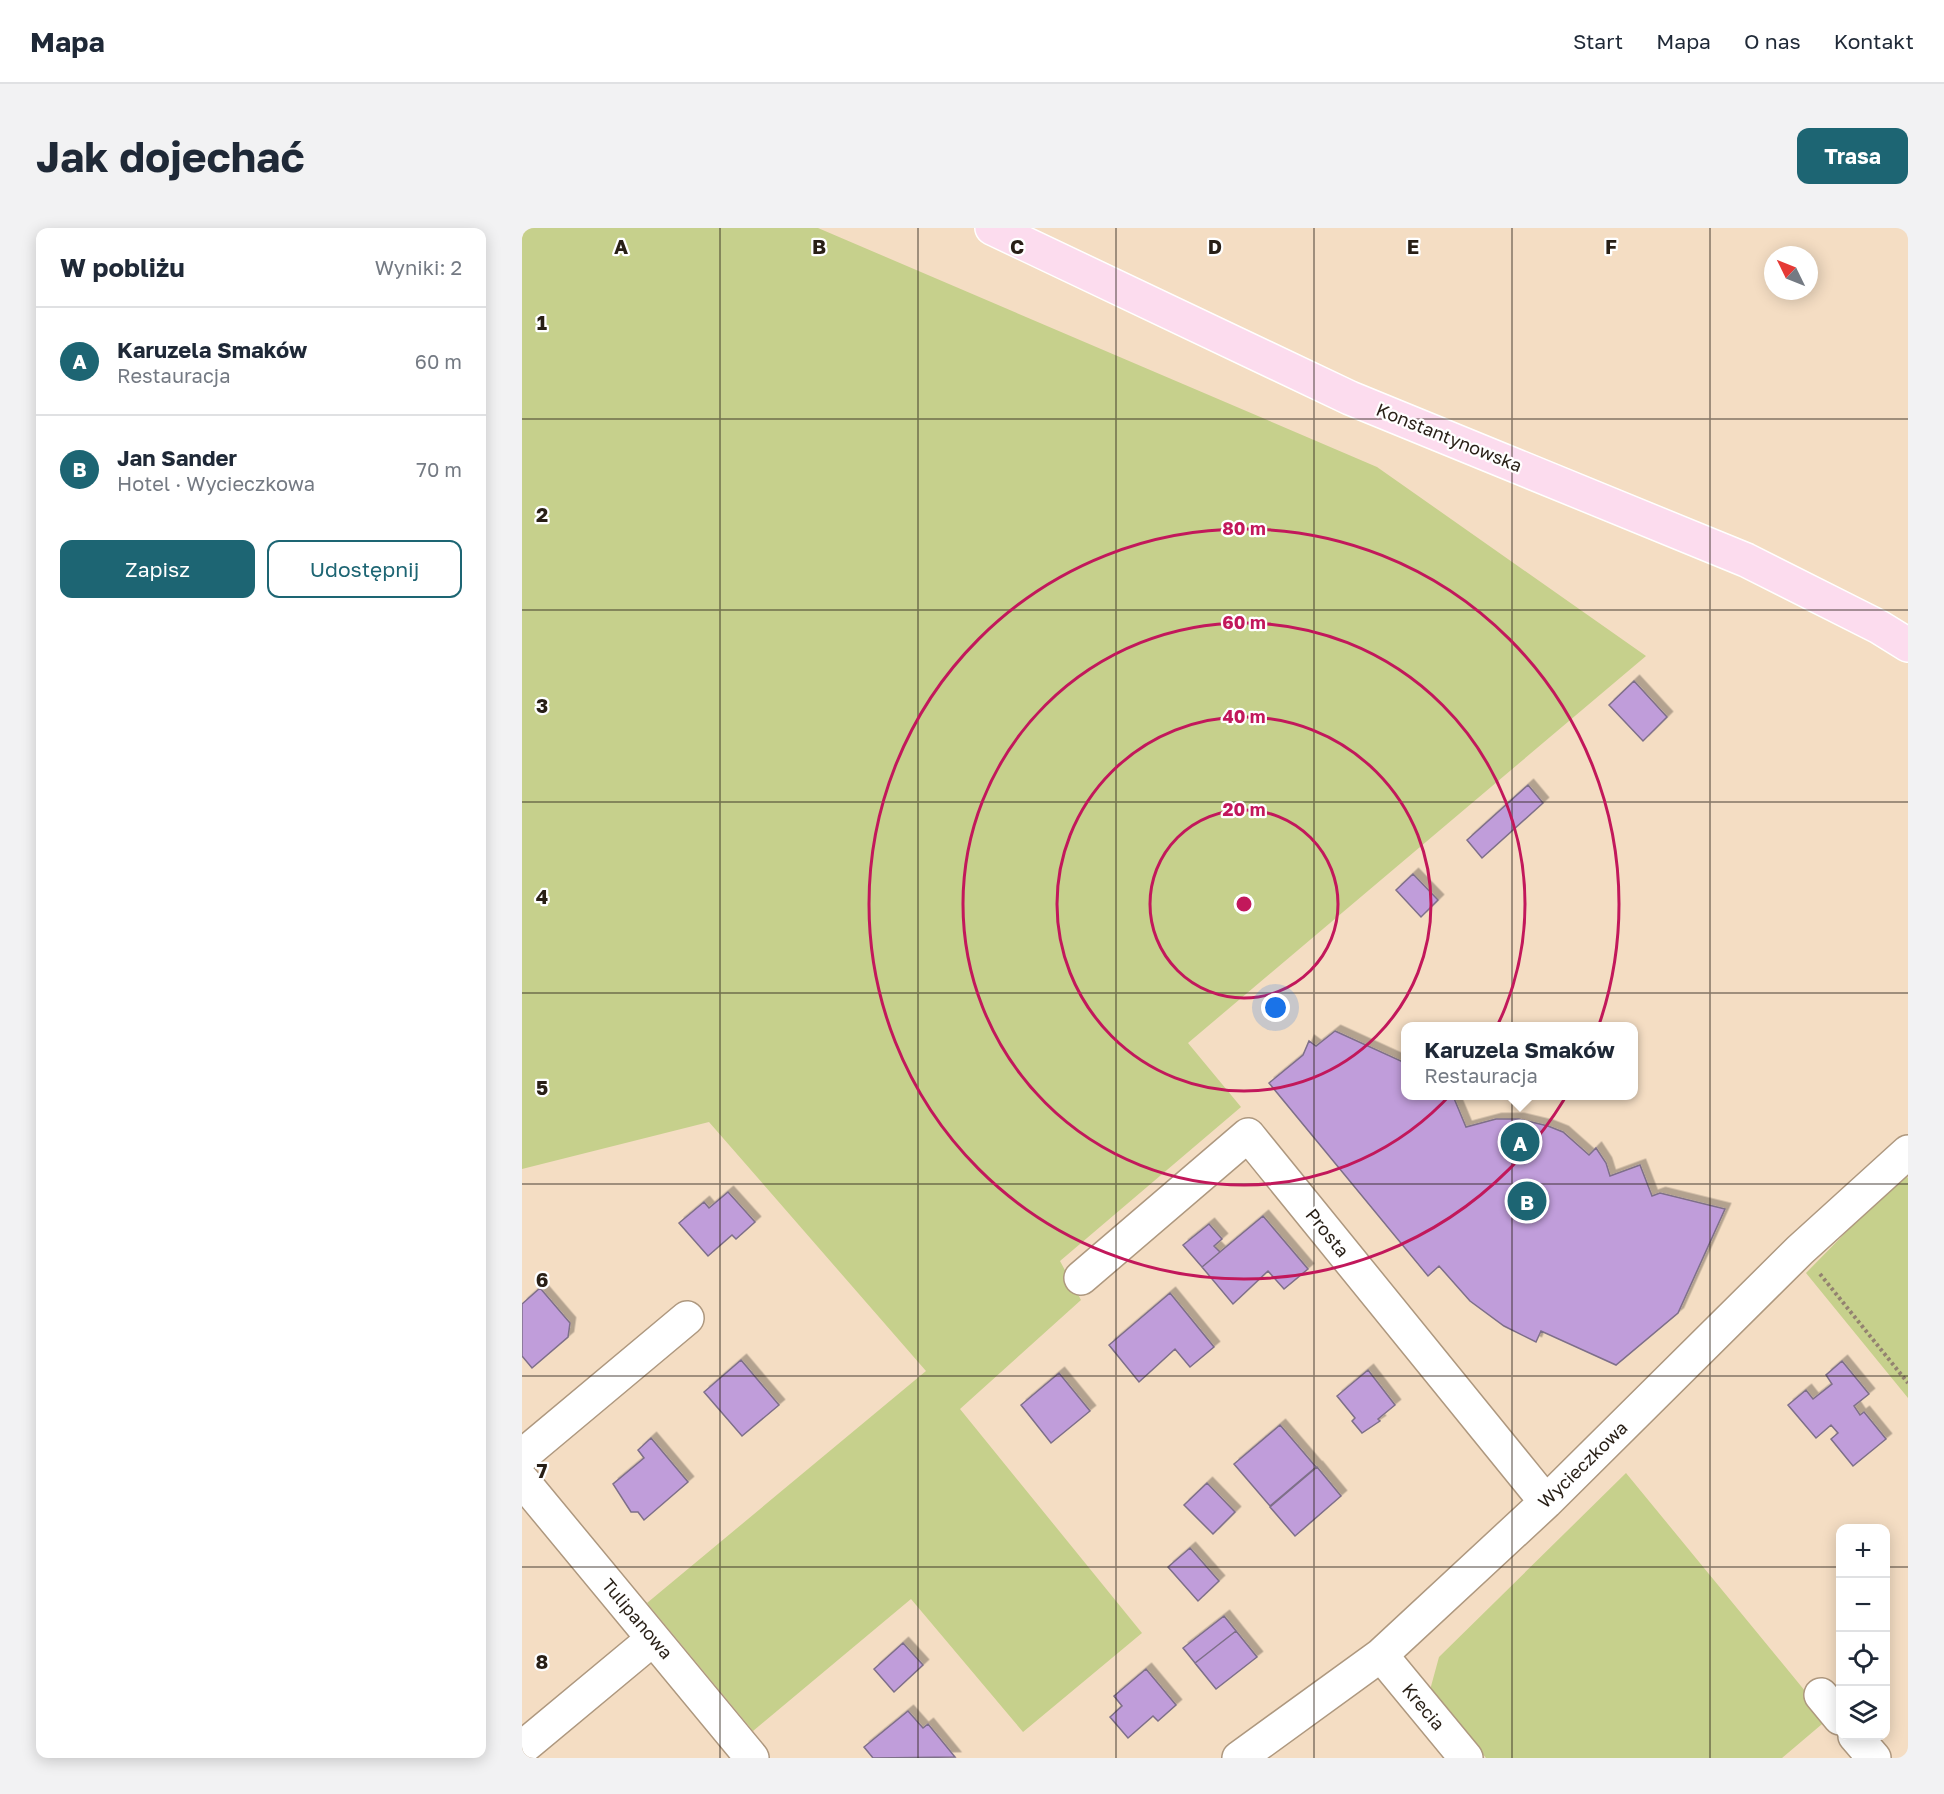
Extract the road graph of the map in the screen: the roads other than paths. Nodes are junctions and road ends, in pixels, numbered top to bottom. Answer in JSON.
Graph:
{"nodes":[{"id":1,"x":992,"y":228,"type":"edge"},
{"id":2,"x":1908,"y":645,"type":"edge"},
{"id":3,"x":1908,"y":1152,"type":"edge"},
{"id":4,"x":1081,"y":1278,"type":"dead end"},
{"id":5,"x":687,"y":1318,"type":"dead end"},
{"id":6,"x":522,"y":1456,"type":"edge"},
{"id":7,"x":522,"y":1480,"type":"edge"},
{"id":8,"x":1546,"y":1502,"type":"junction"},
{"id":9,"x":653,"y":1639,"type":"junction"},
{"id":10,"x":1381,"y":1655,"type":"junction"},
{"id":11,"x":1858,"y":1740,"type":"edge"},
{"id":12,"x":522,"y":1748,"type":"edge"},
{"id":13,"x":752,"y":1758,"type":"edge"},
{"id":14,"x":1239,"y":1758,"type":"edge"},
{"id":15,"x":1466,"y":1758,"type":"edge"},
{"id":16,"x":1874,"y":1758,"type":"edge"}],
"edges":[{"from":1,"to":2,"type":"main road","name":"Konstantynowska"},
{"from":3,"to":8,"type":"street","name":"Wycieczkowa"},
{"from":4,"to":8,"type":"street","name":"Prosta"},
{"from":5,"to":6,"type":"street"},
{"from":7,"to":9,"type":"street","name":"Tulipanowa"},
{"from":8,"to":10,"type":"street","name":"Wycieczkowa"},
{"from":9,"to":12,"type":"street"},
{"from":9,"to":13,"type":"street","name":"Tulipanowa"},
{"from":10,"to":14,"type":"street","name":"Wycieczkowa"},
{"from":10,"to":15,"type":"street","name":"Krecia"},
{"from":11,"to":16,"type":"street"}]}
